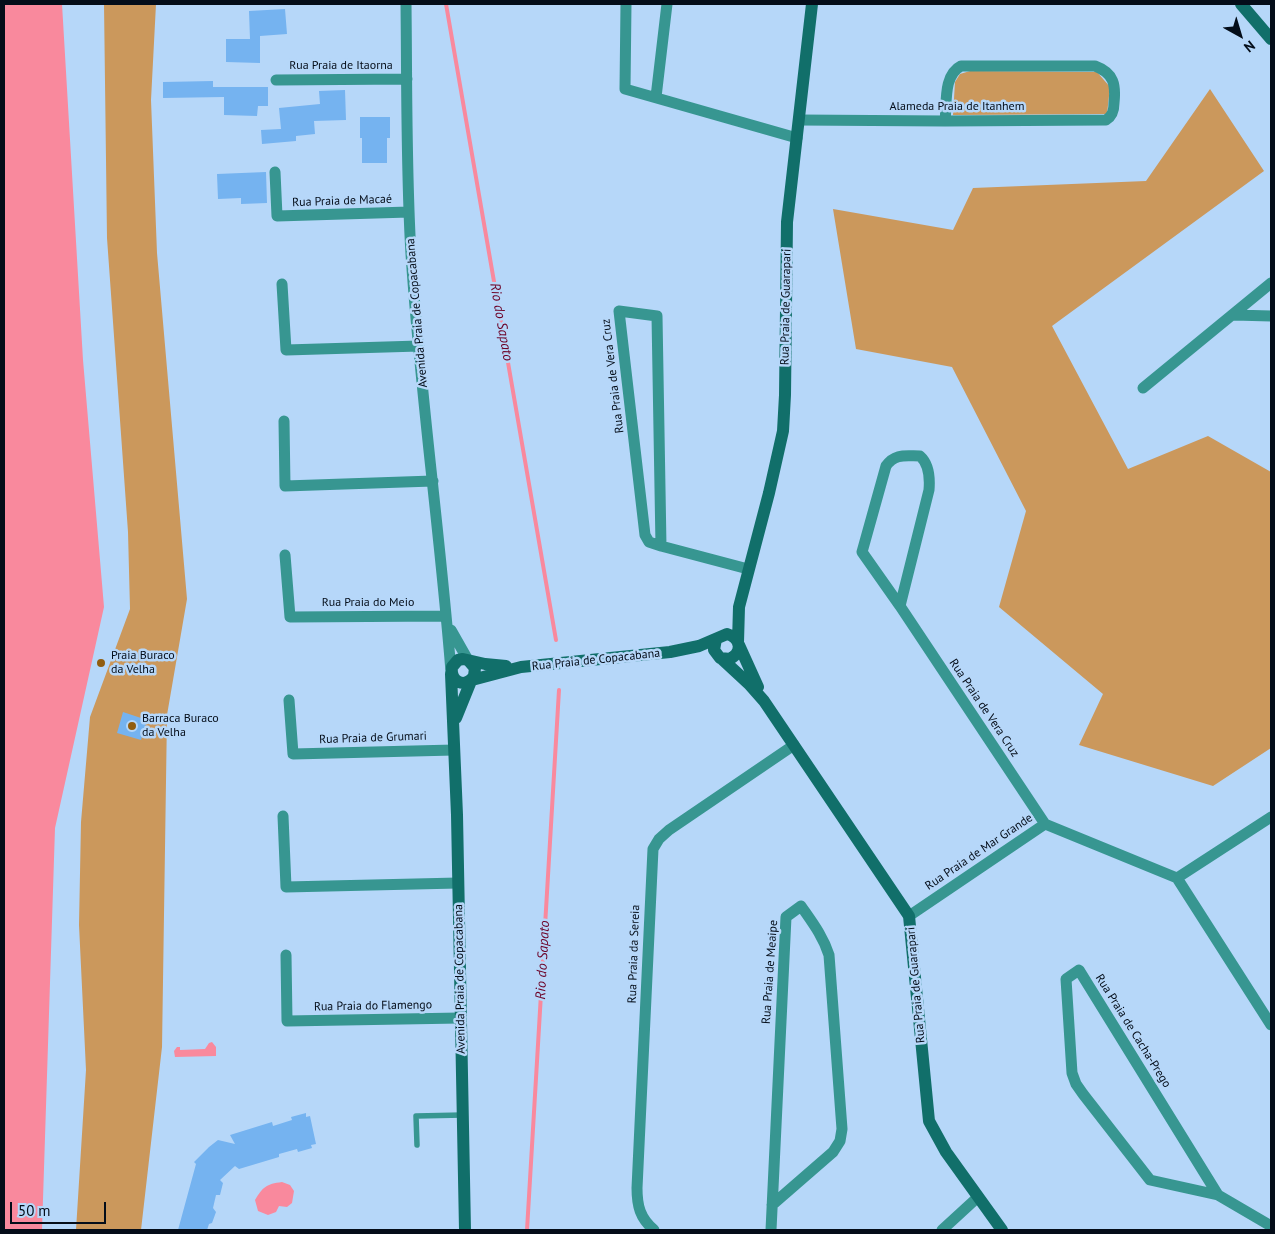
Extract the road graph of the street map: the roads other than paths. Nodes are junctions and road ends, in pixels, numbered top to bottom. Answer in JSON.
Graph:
{"nodes":[{"id":1,"x":406,"y":4,"type":"edge"},
{"id":2,"x":626,"y":4,"type":"edge"},
{"id":3,"x":666,"y":4,"type":"edge"},
{"id":4,"x":812,"y":4,"type":"edge"},
{"id":5,"x":1242,"y":4,"type":"edge"},
{"id":6,"x":1271,"y":39,"type":"edge"},
{"id":7,"x":407,"y":79,"type":"junction"},
{"id":8,"x":276,"y":80,"type":"dead end"},
{"id":9,"x":656,"y":97,"type":"junction"},
{"id":10,"x":799,"y":120,"type":"junction"},
{"id":11,"x":945,"y":121,"type":"junction"},
{"id":12,"x":797,"y":138,"type":"junction"},
{"id":13,"x":276,"y":172,"type":"dead end"},
{"id":14,"x":409,"y":212,"type":"junction"},
{"id":15,"x":1271,"y":283,"type":"edge"},
{"id":16,"x":282,"y":284,"type":"dead end"},
{"id":17,"x":1234,"y":315,"type":"junction"},
{"id":18,"x":1271,"y":316,"type":"edge"},
{"id":19,"x":419,"y":346,"type":"junction"},
{"id":20,"x":1142,"y":388,"type":"dead end"},
{"id":21,"x":284,"y":421,"type":"dead end"},
{"id":22,"x":433,"y":481,"type":"junction"},
{"id":23,"x":661,"y":546,"type":"junction"},
{"id":24,"x":285,"y":554,"type":"dead end"},
{"id":25,"x":748,"y":570,"type":"junction"},
{"id":26,"x":900,"y":606,"type":"junction"},
{"id":27,"x":739,"y":607,"type":"junction"},
{"id":28,"x":447,"y":619,"type":"junction"},
{"id":29,"x":717,"y":638,"type":"junction"},
{"id":30,"x":739,"y":644,"type":"junction"},
{"id":31,"x":670,"y":652,"type":"junction"},
{"id":32,"x":721,"y":658,"type":"junction"},
{"id":33,"x":468,"y":660,"type":"junction"},
{"id":34,"x":521,"y":667,"type":"junction"},
{"id":35,"x":451,"y":673,"type":"junction"},
{"id":36,"x":471,"y":680,"type":"junction"},
{"id":37,"x":289,"y":700,"type":"dead end"},
{"id":38,"x":764,"y":701,"type":"junction"},
{"id":39,"x":453,"y":728,"type":"junction"},
{"id":40,"x":794,"y":745,"type":"junction"},
{"id":41,"x":454,"y":750,"type":"junction"},
{"id":42,"x":283,"y":816,"type":"dead end"},
{"id":43,"x":1271,"y":817,"type":"edge"},
{"id":44,"x":1045,"y":824,"type":"junction"},
{"id":45,"x":1177,"y":878,"type":"junction"},
{"id":46,"x":458,"y":883,"type":"junction"},
{"id":47,"x":909,"y":916,"type":"junction"},
{"id":48,"x":286,"y":955,"type":"dead end"},
{"id":49,"x":460,"y":1018,"type":"junction"},
{"id":50,"x":1271,"y":1025,"type":"edge"},
{"id":51,"x":463,"y":1115,"type":"junction"},
{"id":52,"x":417,"y":1145,"type":"dead end"},
{"id":53,"x":1218,"y":1195,"type":"junction"},
{"id":54,"x":978,"y":1197,"type":"junction"},
{"id":55,"x":772,"y":1205,"type":"junction"},
{"id":56,"x":1271,"y":1226,"type":"edge"},
{"id":57,"x":465,"y":1230,"type":"edge"},
{"id":58,"x":654,"y":1230,"type":"edge"},
{"id":59,"x":771,"y":1230,"type":"edge"},
{"id":60,"x":942,"y":1230,"type":"edge"},
{"id":61,"x":1002,"y":1230,"type":"edge"}],
"edges":[{"from":1,"to":7,"type":"street","name":"Avenida Praia de Copacabana"},
{"from":2,"to":9,"type":"street"},
{"from":3,"to":9,"type":"street"},
{"from":4,"to":10,"type":"street","name":"Rua Praia de Guarapari"},
{"from":5,"to":6,"type":"street"},
{"from":7,"to":8,"type":"street","name":"Rua Praia de Itaorna"},
{"from":7,"to":14,"type":"street","name":"Avenida Praia de Copacabana"},
{"from":9,"to":12,"type":"street"},
{"from":10,"to":11,"type":"street","name":"Alameda Praia de Itanhem"},
{"from":10,"to":12,"type":"street","name":"Rua Praia de Guarapari"},
{"from":11,"to":11,"type":"street","name":"Alameda Praia de Itanhem"},
{"from":12,"to":25,"type":"street","name":"Rua Praia de Guarapari"},
{"from":13,"to":14,"type":"street","name":"Rua Praia de Macaé"},
{"from":14,"to":19,"type":"street","name":"Avenida Praia de Copacabana"},
{"from":15,"to":17,"type":"street"},
{"from":16,"to":19,"type":"street"},
{"from":17,"to":18,"type":"street"},
{"from":17,"to":20,"type":"street"},
{"from":19,"to":22,"type":"street","name":"Avenida Praia de Copacabana"},
{"from":21,"to":22,"type":"street"},
{"from":22,"to":28,"type":"street","name":"Avenida Praia de Copacabana"},
{"from":23,"to":23,"type":"street","name":"Rua Praia de Vera Cruz"},
{"from":23,"to":25,"type":"street","name":"Rua Praia de Vera Cruz"},
{"from":24,"to":28,"type":"street","name":"Rua Praia do Meio"},
{"from":25,"to":27,"type":"street","name":"Rua Praia de Guarapari"},
{"from":26,"to":26,"type":"street","name":"Rua Praia de Vera Cruz"},
{"from":26,"to":44,"type":"street","name":"Rua Praia de Vera Cruz"},
{"from":27,"to":29,"type":"street","name":"Rua Praia de Guarapari"},
{"from":27,"to":30,"type":"street","name":"Rua Praia de Guarapari"},
{"from":28,"to":33,"type":"street","name":"Avenida Praia de Copacabana"},
{"from":28,"to":35,"type":"street","name":"Avenida Praia de Copacabana"},
{"from":29,"to":30,"type":"street"},
{"from":29,"to":31,"type":"street","name":"Rua Praia de Copacabana"},
{"from":29,"to":32,"type":"street"},
{"from":30,"to":32,"type":"street"},
{"from":30,"to":38,"type":"street","name":"Rua Praia de Guarapari"},
{"from":31,"to":32,"type":"street","name":"Rua Praia de Copacabana"},
{"from":31,"to":34,"type":"street","name":"Rua Praia de Copacabana"},
{"from":32,"to":38,"type":"street","name":"Rua Praia de Guarapari"},
{"from":33,"to":34,"type":"street","name":"Rua Praia de Copacabana"},
{"from":33,"to":35,"type":"street"},
{"from":33,"to":36,"type":"street"},
{"from":34,"to":36,"type":"street","name":"Rua Praia de Copacabana"},
{"from":35,"to":36,"type":"street"},
{"from":35,"to":39,"type":"street","name":"Avenida Praia de Copacabana"},
{"from":36,"to":39,"type":"street","name":"Avenida Praia de Copacabana"},
{"from":37,"to":41,"type":"street","name":"Rua Praia de Grumari"},
{"from":38,"to":40,"type":"street","name":"Rua Praia de Guarapari"},
{"from":39,"to":41,"type":"street","name":"Avenida Praia de Copacabana"},
{"from":40,"to":47,"type":"street","name":"Rua Praia de Guarapari"},
{"from":40,"to":58,"type":"street","name":"Rua Praia da Sereia"},
{"from":41,"to":46,"type":"street","name":"Avenida Praia de Copacabana"},
{"from":42,"to":46,"type":"street"},
{"from":43,"to":45,"type":"street"},
{"from":44,"to":45,"type":"street","name":"Rua Praia de Mar Grande"},
{"from":44,"to":47,"type":"street","name":"Rua Praia de Mar Grande"},
{"from":45,"to":50,"type":"street"},
{"from":46,"to":49,"type":"street","name":"Avenida Praia de Copacabana"},
{"from":47,"to":54,"type":"street","name":"Rua Praia de Guarapari"},
{"from":48,"to":49,"type":"street","name":"Rua Praia do Flamengo"},
{"from":49,"to":51,"type":"street","name":"Avenida Praia de Copacabana"},
{"from":51,"to":52,"type":"lane"},
{"from":51,"to":57,"type":"street","name":"Avenida Praia de Copacabana"},
{"from":53,"to":53,"type":"street","name":"Rua Praia de Cacha-Prego"},
{"from":53,"to":56,"type":"street","name":"Rua Praia de Cacha-Prego"},
{"from":54,"to":60,"type":"street"},
{"from":54,"to":61,"type":"street","name":"Rua Praia de Guarapari"},
{"from":55,"to":55,"type":"street","name":"Rua Praia de Meaipe"},
{"from":55,"to":59,"type":"street","name":"Rua Praia de Meaipe"}]}
